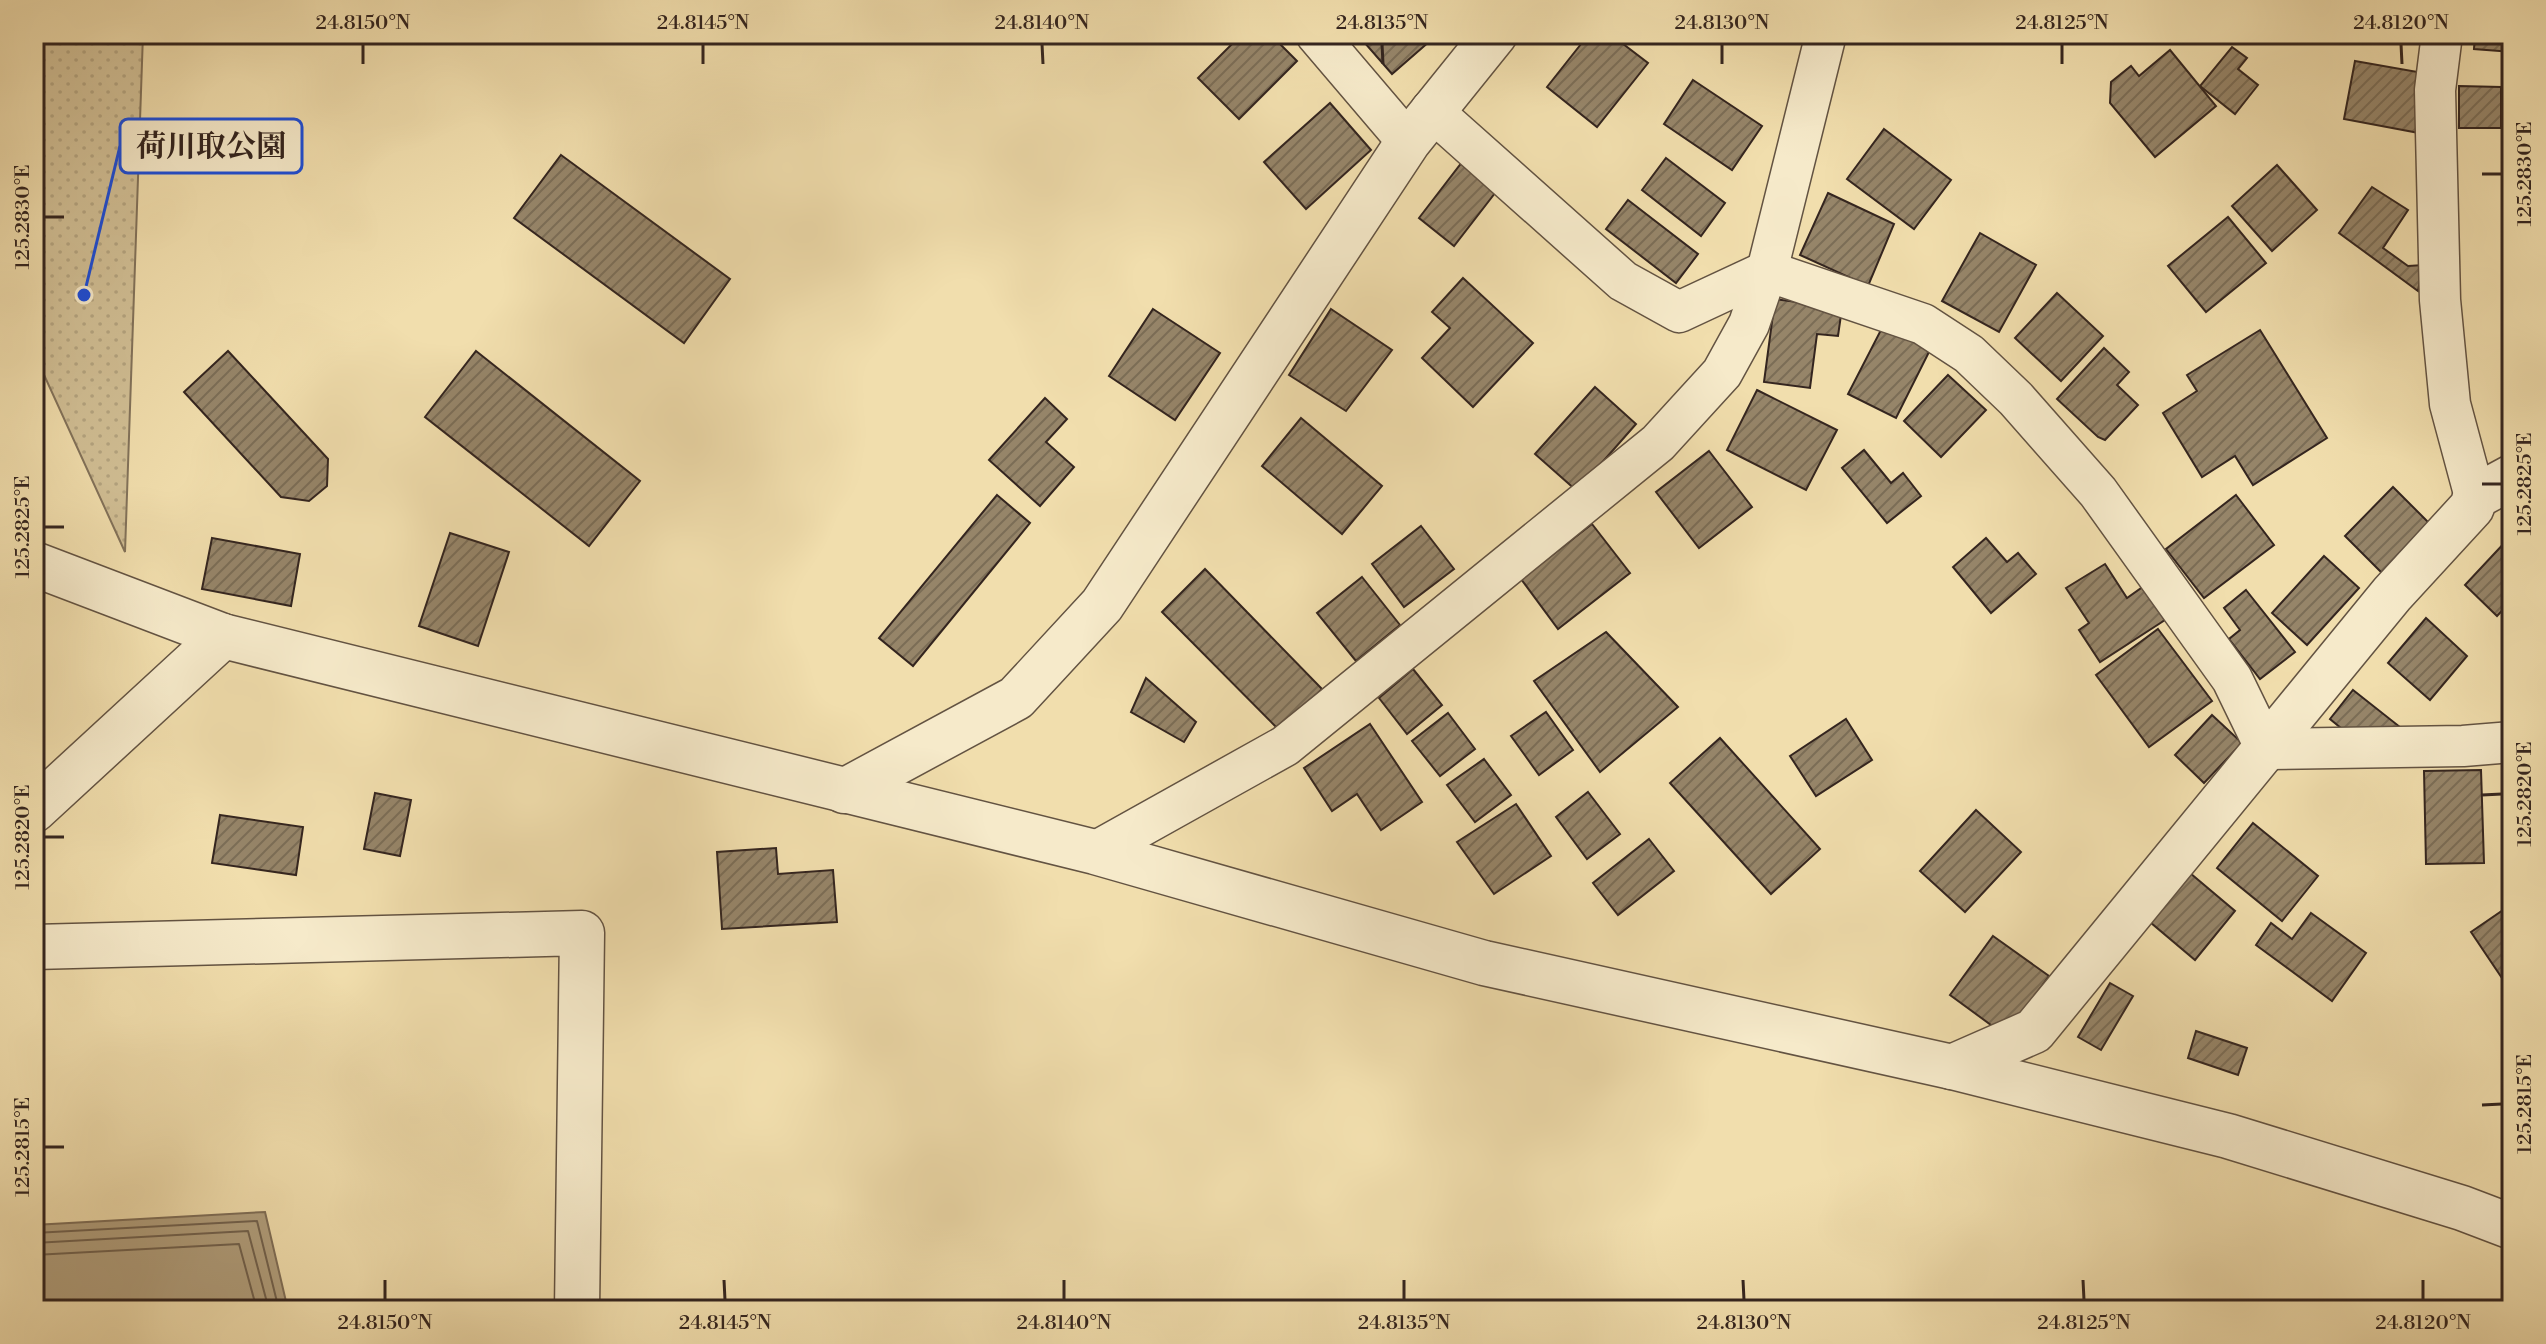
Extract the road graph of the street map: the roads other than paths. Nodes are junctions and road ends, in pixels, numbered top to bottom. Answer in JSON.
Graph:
{"nodes":[{"id":1,"x":1316,"y":34,"type":"edge"},
{"id":2,"x":1495,"y":34,"type":"edge"},
{"id":3,"x":1826,"y":34,"type":"edge"},
{"id":4,"x":2442,"y":34,"type":"edge"},
{"id":5,"x":1419,"y":126,"type":"junction"},
{"id":6,"x":1767,"y":271,"type":"junction"},
{"id":7,"x":2494,"y":487,"type":"edge"},
{"id":8,"x":34,"y":564,"type":"edge"},
{"id":9,"x":223,"y":636,"type":"junction"},
{"id":10,"x":2512,"y":742,"type":"edge"},
{"id":11,"x":2266,"y":749,"type":"junction"},
{"id":12,"x":844,"y":791,"type":"junction"},
{"id":13,"x":34,"y":810,"type":"edge"},
{"id":14,"x":1095,"y":852,"type":"junction"},
{"id":15,"x":34,"y":947,"type":"edge"},
{"id":16,"x":1952,"y":1067,"type":"junction"},
{"id":17,"x":2512,"y":1227,"type":"edge"},
{"id":18,"x":577,"y":1310,"type":"edge"}],
"edges":[{"from":1,"to":5,"type":"street"},
{"from":2,"to":5,"type":"street"},
{"from":3,"to":6,"type":"street"},
{"from":4,"to":7,"type":"street"},
{"from":5,"to":6,"type":"street"},
{"from":5,"to":12,"type":"street"},
{"from":6,"to":11,"type":"street"},
{"from":6,"to":14,"type":"street"},
{"from":7,"to":11,"type":"street"},
{"from":8,"to":9,"type":"street"},
{"from":9,"to":12,"type":"street"},
{"from":9,"to":13,"type":"street"},
{"from":10,"to":11,"type":"street"},
{"from":11,"to":16,"type":"street"},
{"from":12,"to":14,"type":"street"},
{"from":14,"to":16,"type":"street"},
{"from":15,"to":18,"type":"street"},
{"from":16,"to":17,"type":"street"}]}
